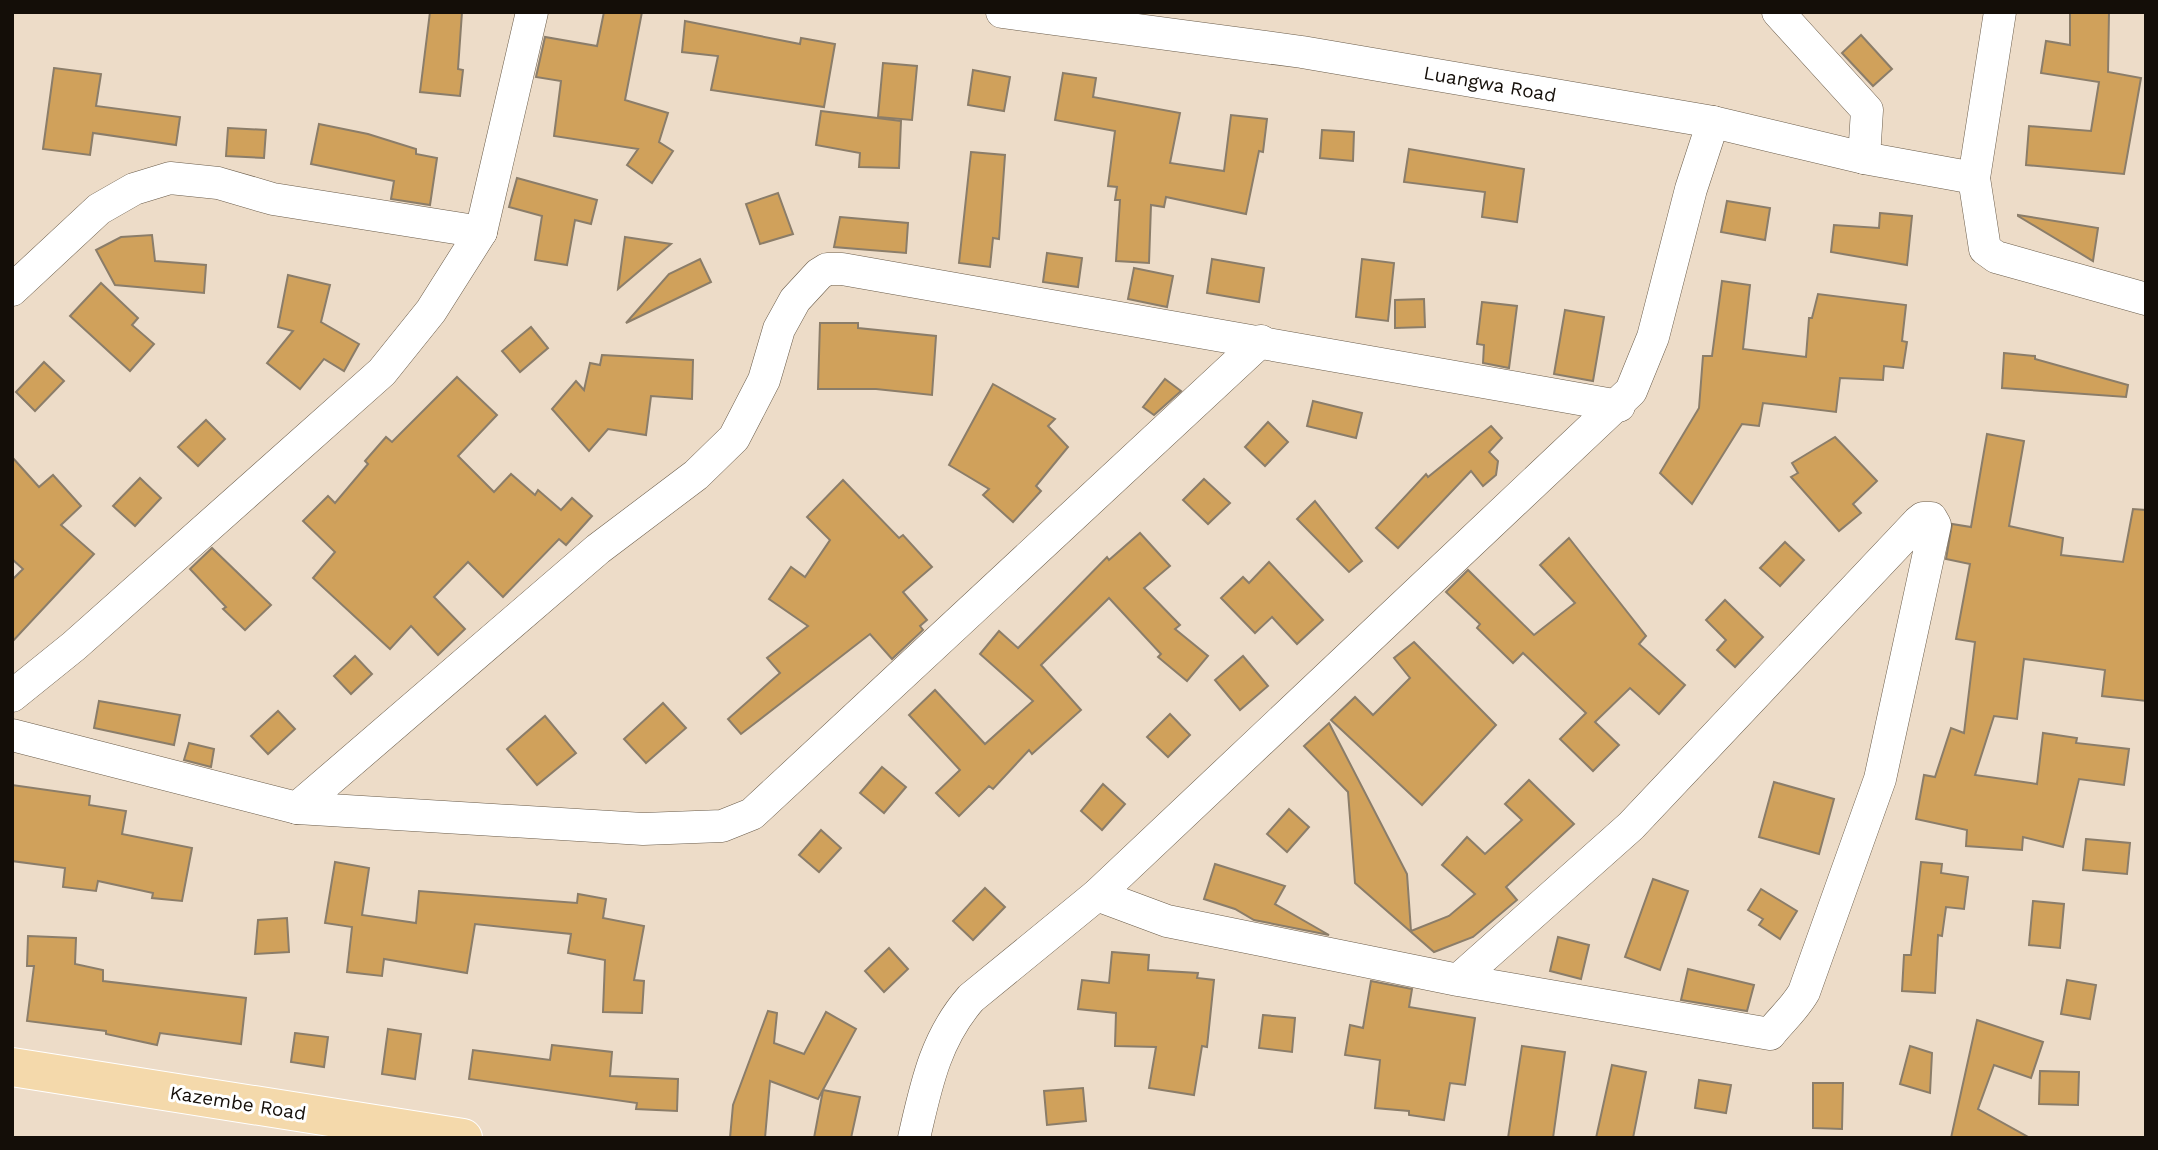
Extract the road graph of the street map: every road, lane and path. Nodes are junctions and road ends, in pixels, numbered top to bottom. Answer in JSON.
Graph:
{"nodes":[{"id":1,"x":532,"y":12,"type":"edge"},
{"id":2,"x":1002,"y":12,"type":"edge"},
{"id":3,"x":1778,"y":12,"type":"edge"},
{"id":4,"x":2000,"y":12,"type":"edge"},
{"id":5,"x":1713,"y":122,"type":"junction"},
{"id":6,"x":1864,"y":158,"type":"junction"},
{"id":7,"x":1974,"y":178,"type":"junction"},
{"id":8,"x":481,"y":232,"type":"junction"},
{"id":9,"x":12,"y":290,"type":"edge"},
{"id":10,"x":2146,"y":299,"type":"edge"},
{"id":11,"x":1261,"y":341,"type":"junction"},
{"id":12,"x":1619,"y":406,"type":"junction"},
{"id":13,"x":12,"y":696,"type":"edge"},
{"id":14,"x":12,"y":735,"type":"edge"},
{"id":15,"x":297,"y":808,"type":"junction"},
{"id":16,"x":1097,"y":895,"type":"junction"},
{"id":17,"x":1458,"y":980,"type":"junction"},
{"id":18,"x":12,"y":1067,"type":"edge"},
{"id":19,"x":463,"y":1138,"type":"edge"},
{"id":20,"x":914,"y":1138,"type":"edge"}],
"edges":[{"from":1,"to":8,"type":"street"},
{"from":2,"to":5,"type":"street","name":"Luangwa Road"},
{"from":3,"to":6,"type":"street"},
{"from":4,"to":7,"type":"street"},
{"from":5,"to":6,"type":"street","name":"Luangwa Road"},
{"from":5,"to":12,"type":"street"},
{"from":6,"to":7,"type":"street","name":"Luangwa Road"},
{"from":7,"to":10,"type":"street"},
{"from":8,"to":9,"type":"street"},
{"from":8,"to":13,"type":"street"},
{"from":11,"to":12,"type":"street"},
{"from":11,"to":15,"type":"street"},
{"from":11,"to":15,"type":"street"},
{"from":12,"to":16,"type":"street"},
{"from":14,"to":15,"type":"street"},
{"from":16,"to":17,"type":"street"},
{"from":16,"to":20,"type":"street"},
{"from":17,"to":17,"type":"street"},
{"from":18,"to":19,"type":"main road","name":"Kazembe Road"}]}
